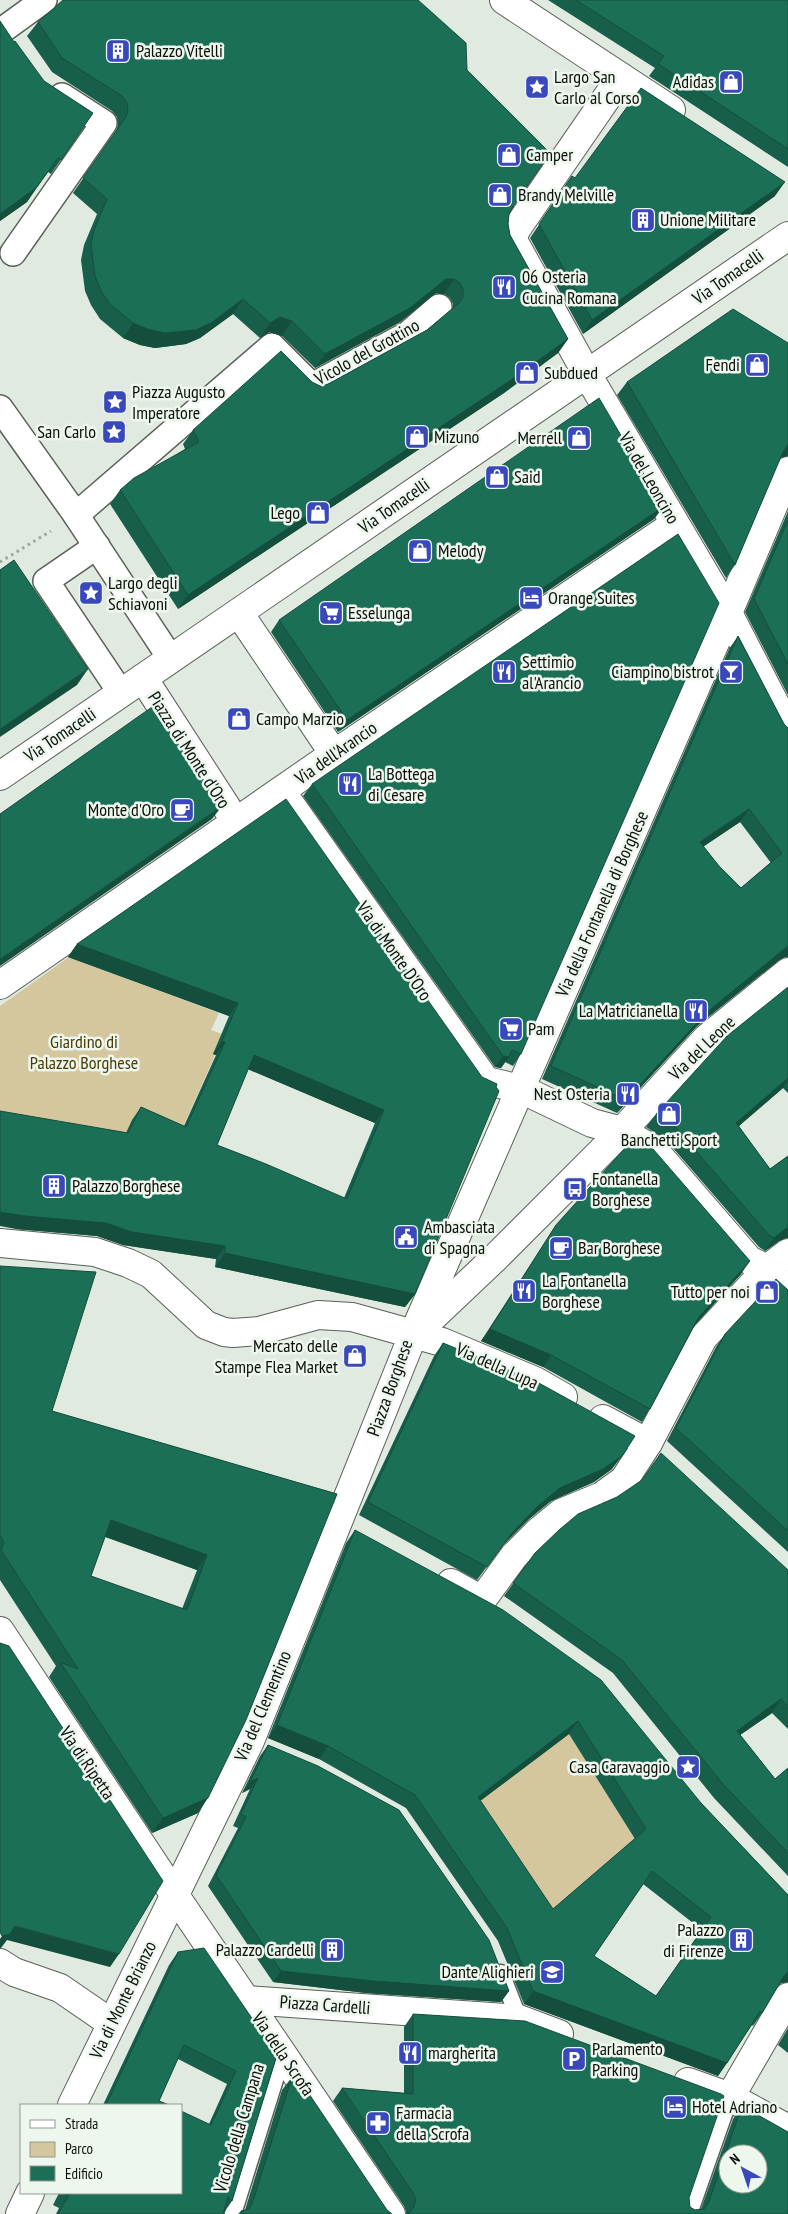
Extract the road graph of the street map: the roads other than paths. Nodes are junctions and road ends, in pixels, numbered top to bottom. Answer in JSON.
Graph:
{"nodes":[{"id":1,"x":44,"y":0,"type":"edge"},
{"id":2,"x":504,"y":0,"type":"edge"},
{"id":3,"x":6,"y":31,"type":"edge"},
{"id":4,"x":621,"y":77,"type":"junction"},
{"id":5,"x":42,"y":83,"type":"edge"},
{"id":6,"x":694,"y":125,"type":"edge"},
{"id":7,"x":788,"y":236,"type":"edge"},
{"id":8,"x":13,"y":253,"type":"dead end"},
{"id":9,"x":439,"y":307,"type":"edge"},
{"id":10,"x":587,"y":374,"type":"junction"},
{"id":11,"x":0,"y":408,"type":"edge"},
{"id":12,"x":788,"y":471,"type":"edge"},
{"id":13,"x":76,"y":515,"type":"junction"},
{"id":14,"x":675,"y":524,"type":"junction"},
{"id":15,"x":97,"y":546,"type":"junction"},
{"id":16,"x":239,"y":613,"type":"junction"},
{"id":17,"x":728,"y":613,"type":"junction"},
{"id":18,"x":172,"y":659,"type":"junction"},
{"id":19,"x":132,"y":686,"type":"junction"},
{"id":20,"x":788,"y":729,"type":"edge"},
{"id":21,"x":334,"y":754,"type":"junction"},
{"id":22,"x":0,"y":776,"type":"edge"},
{"id":23,"x":281,"y":791,"type":"junction"},
{"id":24,"x":236,"y":822,"type":"junction"},
{"id":25,"x":788,"y":972,"type":"edge"},
{"id":26,"x":0,"y":985,"type":"edge"},
{"id":27,"x":521,"y":1090,"type":"junction"},
{"id":28,"x":622,"y":1131,"type":"junction"},
{"id":29,"x":0,"y":1243,"type":"edge"},
{"id":30,"x":777,"y":1261,"type":"edge"},
{"id":31,"x":788,"y":1292,"type":"edge"},
{"id":32,"x":413,"y":1335,"type":"junction"},
{"id":33,"x":655,"y":1450,"type":"junction"},
{"id":34,"x":345,"y":1522,"type":"joint"},
{"id":35,"x":432,"y":1573,"type":"edge"},
{"id":36,"x":0,"y":1631,"type":"edge"},
{"id":37,"x":174,"y":1894,"type":"junction"},
{"id":38,"x":494,"y":1956,"type":"edge"},
{"id":39,"x":7,"y":1968,"type":"edge"},
{"id":40,"x":788,"y":1996,"type":"edge"},
{"id":41,"x":246,"y":2000,"type":"junction"},
{"id":42,"x":519,"y":2020,"type":"junction"},
{"id":43,"x":112,"y":2023,"type":"junction"},
{"id":44,"x":583,"y":2043,"type":"edge"},
{"id":45,"x":283,"y":2054,"type":"junction"},
{"id":46,"x":664,"y":2073,"type":"edge"},
{"id":47,"x":730,"y":2098,"type":"junction"},
{"id":48,"x":72,"y":2104,"type":"edge"},
{"id":49,"x":788,"y":2129,"type":"edge"},
{"id":50,"x":233,"y":2214,"type":"edge"},
{"id":51,"x":391,"y":2214,"type":"edge"},
{"id":52,"x":689,"y":2214,"type":"edge"}],
"edges":[{"from":1,"to":3,"type":"street"},
{"from":2,"to":4,"type":"street"},
{"from":4,"to":6,"type":"street"},
{"from":4,"to":10,"type":"street","name":"Via del Leoncino"},
{"from":5,"to":8,"type":"street"},
{"from":7,"to":10,"type":"street","name":"Via Tomacelli"},
{"from":9,"to":13,"type":"street","name":"Vicolo del Grottino"},
{"from":10,"to":14,"type":"street","name":"Via del Leoncino"},
{"from":10,"to":16,"type":"street","name":"Via Tomacelli"},
{"from":11,"to":13,"type":"street"},
{"from":12,"to":17,"type":"street","name":"Via della Fontanella di Borghese"},
{"from":13,"to":15,"type":"street"},
{"from":14,"to":17,"type":"street","name":"Via del Leoncino"},
{"from":14,"to":21,"type":"street","name":"Via dell'Arancio"},
{"from":15,"to":18,"type":"street"},
{"from":15,"to":19,"type":"street"},
{"from":16,"to":18,"type":"street","name":"Via Tomacelli"},
{"from":16,"to":21,"type":"street"},
{"from":17,"to":20,"type":"street","name":"Via del Leoncino"},
{"from":17,"to":27,"type":"street","name":"Via della Fontanella di Borghese"},
{"from":18,"to":19,"type":"street","name":"Via Tomacelli"},
{"from":19,"to":22,"type":"street","name":"Via Tomacelli"},
{"from":19,"to":24,"type":"street","name":"Piazza di Monte d'Oro"},
{"from":21,"to":23,"type":"street","name":"Via dell'Arancio"},
{"from":23,"to":24,"type":"street","name":"Via dell'Arancio"},
{"from":23,"to":27,"type":"street","name":"Via di Monte D'Oro"},
{"from":24,"to":26,"type":"street","name":"Via dell'Arancio"},
{"from":25,"to":28,"type":"street","name":"Via del Leone"},
{"from":27,"to":28,"type":"street","name":"Via di Monte D'Oro"},
{"from":27,"to":32,"type":"street","name":"Via della Fontanella di Borghese"},
{"from":28,"to":30,"type":"street","name":"Via di Monte D'Oro"},
{"from":28,"to":32,"type":"street","name":"Via del Leone"},
{"from":29,"to":32,"type":"street","name":"Piazza Borghese"},
{"from":30,"to":31,"type":"street","name":"Via di Monte D'Oro"},
{"from":30,"to":33,"type":"street"},
{"from":32,"to":33,"type":"street","name":"Via della Lupa"},
{"from":32,"to":34,"type":"street","name":"Piazza Borghese"},
{"from":33,"to":35,"type":"street"},
{"from":34,"to":37,"type":"street","name":"Via del Clementino"},
{"from":36,"to":37,"type":"street","name":"Via di Ripetta"},
{"from":37,"to":41,"type":"street","name":"Via della Scrofa"},
{"from":37,"to":43,"type":"street","name":"Via di Monte Brianzo"},
{"from":38,"to":42,"type":"lane"},
{"from":39,"to":43,"type":"street"},
{"from":40,"to":47,"type":"street"},
{"from":41,"to":42,"type":"street","name":"Piazza Cardelli"},
{"from":41,"to":45,"type":"street","name":"Via della Scrofa"},
{"from":42,"to":44,"type":"street","name":"Piazza Cardelli"},
{"from":43,"to":48,"type":"street","name":"Via di Monte Brianzo"},
{"from":45,"to":50,"type":"lane","name":"Vicolo della Campana"},
{"from":45,"to":51,"type":"street","name":"Via della Scrofa"},
{"from":46,"to":47,"type":"street"},
{"from":47,"to":49,"type":"street"},
{"from":47,"to":52,"type":"lane"}]}
